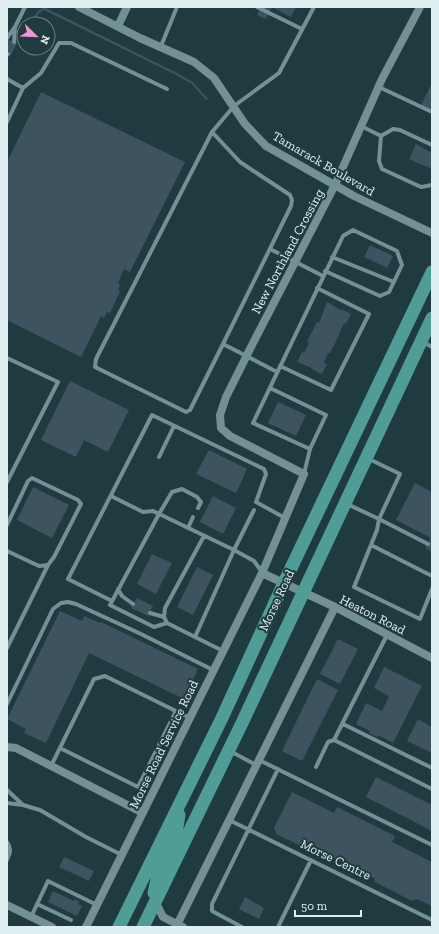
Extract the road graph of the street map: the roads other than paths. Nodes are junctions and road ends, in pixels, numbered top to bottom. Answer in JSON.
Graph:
{"nodes":[{"id":1,"x":24,"y":7,"type":"edge"},
{"id":2,"x":79,"y":7,"type":"edge"},
{"id":3,"x":127,"y":7,"type":"edge"},
{"id":4,"x":177,"y":7,"type":"edge"},
{"id":5,"x":256,"y":7,"type":"edge"},
{"id":6,"x":314,"y":7,"type":"edge"},
{"id":7,"x":420,"y":7,"type":"edge"},
{"id":8,"x":118,"y":26,"type":"junction"},
{"id":9,"x":15,"y":27,"type":"junction"},
{"id":10,"x":302,"y":29,"type":"junction"},
{"id":11,"x":7,"y":38,"type":"edge"},
{"id":12,"x":14,"y":42,"type":"dead end"},
{"id":13,"x":161,"y":46,"type":"junction"},
{"id":14,"x":7,"y":79,"type":"edge"},
{"id":15,"x":379,"y":87,"type":"junction"},
{"id":16,"x":23,"y":88,"type":"junction"},
{"id":17,"x":167,"y":89,"type":"dead end"},
{"id":18,"x":234,"y":106,"type":"junction"},
{"id":19,"x":432,"y":112,"type":"edge"},
{"id":20,"x":7,"y":122,"type":"edge"},
{"id":21,"x":361,"y":126,"type":"junction"},
{"id":22,"x":212,"y":132,"type":"junction"},
{"id":23,"x":381,"y":136,"type":"junction"},
{"id":24,"x":432,"y":145,"type":"edge"},
{"id":25,"x":335,"y":185,"type":"junction"},
{"id":26,"x":432,"y":185,"type":"edge"},
{"id":27,"x":432,"y":233,"type":"edge"},
{"id":28,"x":270,"y":249,"type":"junction"},
{"id":29,"x":332,"y":257,"type":"junction"},
{"id":30,"x":295,"y":262,"type":"junction"},
{"id":31,"x":325,"y":271,"type":"junction"},
{"id":32,"x":432,"y":272,"type":"edge"},
{"id":33,"x":323,"y":276,"type":"junction"},
{"id":34,"x":394,"y":282,"type":"junction"},
{"id":35,"x":317,"y":288,"type":"junction"},
{"id":36,"x":432,"y":318,"type":"edge"},
{"id":37,"x":223,"y":344,"type":"junction"},
{"id":38,"x":427,"y":344,"type":"edge"},
{"id":39,"x":247,"y":355,"type":"junction"},
{"id":40,"x":7,"y":358,"type":"edge"},
{"id":41,"x":280,"y":366,"type":"junction"},
{"id":42,"x":277,"y":372,"type":"junction"},
{"id":43,"x":270,"y":388,"type":"junction"},
{"id":44,"x":174,"y":426,"type":"junction"},
{"id":45,"x":310,"y":449,"type":"junction"},
{"id":46,"x":159,"y":457,"type":"dead end"},
{"id":47,"x":367,"y":458,"type":"junction"},
{"id":48,"x":304,"y":474,"type":"junction"},
{"id":49,"x":7,"y":482,"type":"edge"},
{"id":50,"x":111,"y":496,"type":"junction"},
{"id":51,"x":345,"y":503,"type":"junction"},
{"id":52,"x":198,"y":508,"type":"dead end"},
{"id":53,"x":254,"y":510,"type":"dead end"},
{"id":54,"x":159,"y":514,"type":"junction"},
{"id":55,"x":193,"y":517,"type":"dead end"},
{"id":56,"x":286,"y":518,"type":"junction"},
{"id":57,"x":379,"y":519,"type":"junction"},
{"id":58,"x":7,"y":525,"type":"edge"},
{"id":59,"x":188,"y":528,"type":"junction"},
{"id":60,"x":204,"y":536,"type":"junction"},
{"id":61,"x":428,"y":544,"type":"dead end"},
{"id":62,"x":371,"y":545,"type":"junction"},
{"id":63,"x":7,"y":550,"type":"edge"},
{"id":64,"x":234,"y":550,"type":"junction"},
{"id":65,"x":48,"y":565,"type":"junction"},
{"id":66,"x":262,"y":572,"type":"junction"},
{"id":67,"x":432,"y":576,"type":"edge"},
{"id":68,"x":284,"y":583,"type":"junction"},
{"id":69,"x":118,"y":589,"type":"junction"},
{"id":70,"x":432,"y":589,"type":"edge"},
{"id":71,"x":302,"y":593,"type":"junction"},
{"id":72,"x":112,"y":602,"type":"junction"},
{"id":73,"x":133,"y":604,"type":"dead end"},
{"id":74,"x":335,"y":608,"type":"junction"},
{"id":75,"x":150,"y":613,"type":"dead end"},
{"id":76,"x":164,"y":617,"type":"junction"},
{"id":77,"x":167,"y":623,"type":"junction"},
{"id":78,"x":387,"y":634,"type":"junction"},
{"id":79,"x":195,"y":637,"type":"junction"},
{"id":80,"x":7,"y":648,"type":"edge"},
{"id":81,"x":223,"y":651,"type":"junction"},
{"id":82,"x":431,"y":655,"type":"edge"},
{"id":83,"x":214,"y":670,"type":"junction"},
{"id":84,"x":7,"y":704,"type":"edge"},
{"id":85,"x":176,"y":711,"type":"junction"},
{"id":86,"x":190,"y":718,"type":"junction"},
{"id":87,"x":343,"y":724,"type":"junction"},
{"id":88,"x":334,"y":740,"type":"junction"},
{"id":89,"x":7,"y":747,"type":"edge"},
{"id":90,"x":60,"y":748,"type":"junction"},
{"id":91,"x":229,"y":751,"type":"junction"},
{"id":92,"x":258,"y":762,"type":"junction"},
{"id":93,"x":51,"y":766,"type":"junction"},
{"id":94,"x":316,"y":767,"type":"dead end"},
{"id":95,"x":432,"y":768,"type":"edge"},
{"id":96,"x":278,"y":769,"type":"junction"},
{"id":97,"x":432,"y":789,"type":"edge"},
{"id":98,"x":7,"y":790,"type":"edge"},
{"id":99,"x":7,"y":803,"type":"edge"},
{"id":100,"x":180,"y":803,"type":"junction"},
{"id":101,"x":23,"y":805,"type":"junction"},
{"id":102,"x":143,"y":813,"type":"junction"},
{"id":103,"x":230,"y":820,"type":"junction"},
{"id":104,"x":249,"y":829,"type":"junction"},
{"id":105,"x":7,"y":842,"type":"edge"},
{"id":106,"x":432,"y":845,"type":"edge"},
{"id":107,"x":122,"y":855,"type":"junction"},
{"id":108,"x":7,"y":860,"type":"edge"},
{"id":109,"x":311,"y":860,"type":"junction"},
{"id":110,"x":156,"y":901,"type":"junction"},
{"id":111,"x":37,"y":904,"type":"junction"},
{"id":112,"x":97,"y":905,"type":"junction"},
{"id":113,"x":7,"y":906,"type":"edge"},
{"id":114,"x":31,"y":917,"type":"junction"},
{"id":115,"x":71,"y":920,"type":"dead end"},
{"id":116,"x":432,"y":920,"type":"edge"},
{"id":117,"x":179,"y":926,"type":"edge"},
{"id":118,"x":52,"y":927,"type":"edge"},
{"id":119,"x":86,"y":927,"type":"edge"},
{"id":120,"x":119,"y":927,"type":"edge"},
{"id":121,"x":143,"y":927,"type":"edge"},
{"id":122,"x":242,"y":927,"type":"edge"},
{"id":123,"x":278,"y":927,"type":"edge"}],
"edges":[{"from":1,"to":9,"type":"lane"},
{"from":2,"to":8,"type":"street","name":"Tamarack Boulevard"},
{"from":3,"to":8,"type":"street"},
{"from":4,"to":13,"type":"lane"},
{"from":5,"to":10,"type":"lane"},
{"from":6,"to":10,"type":"lane"},
{"from":7,"to":15,"type":"street","name":"New Northland Crossing"},
{"from":8,"to":13,"type":"street","name":"Tamarack Boulevard"},
{"from":9,"to":11,"type":"lane"},
{"from":9,"to":12,"type":"lane"},
{"from":10,"to":18,"type":"lane"},
{"from":13,"to":18,"type":"street","name":"Tamarack Boulevard"},
{"from":14,"to":16,"type":"lane"},
{"from":15,"to":19,"type":"lane"},
{"from":15,"to":21,"type":"street","name":"New Northland Crossing"},
{"from":16,"to":17,"type":"lane"},
{"from":16,"to":20,"type":"lane"},
{"from":18,"to":22,"type":"lane"},
{"from":18,"to":25,"type":"street","name":"Tamarack Boulevard"},
{"from":21,"to":23,"type":"lane"},
{"from":21,"to":25,"type":"street","name":"New Northland Crossing"},
{"from":22,"to":28,"type":"lane"},
{"from":22,"to":37,"type":"lane"},
{"from":23,"to":24,"type":"lane"},
{"from":23,"to":26,"type":"lane"},
{"from":25,"to":27,"type":"street","name":"Tamarack Boulevard"},
{"from":25,"to":30,"type":"street","name":"New Northland Crossing"},
{"from":28,"to":30,"type":"lane"},
{"from":28,"to":37,"type":"lane"},
{"from":29,"to":31,"type":"lane"},
{"from":29,"to":34,"type":"lane"},
{"from":29,"to":34,"type":"lane"},
{"from":30,"to":33,"type":"lane"},
{"from":30,"to":39,"type":"street","name":"New Northland Crossing"},
{"from":31,"to":33,"type":"lane"},
{"from":31,"to":34,"type":"lane"},
{"from":32,"to":68,"type":"main road","name":"Morse Road"},
{"from":33,"to":35,"type":"lane"},
{"from":35,"to":41,"type":"lane"},
{"from":35,"to":41,"type":"lane"},
{"from":36,"to":38,"type":"main road","name":"Morse Road"},
{"from":37,"to":39,"type":"lane"},
{"from":38,"to":47,"type":"main road","name":"Morse Road"},
{"from":39,"to":42,"type":"lane"},
{"from":39,"to":48,"type":"street","name":"New Northland Crossing"},
{"from":40,"to":49,"type":"lane"},
{"from":41,"to":42,"type":"lane"},
{"from":42,"to":43,"type":"lane"},
{"from":43,"to":45,"type":"lane"},
{"from":43,"to":45,"type":"lane"},
{"from":44,"to":46,"type":"lane"},
{"from":44,"to":50,"type":"lane"},
{"from":44,"to":56,"type":"lane"},
{"from":45,"to":48,"type":"lane"},
{"from":47,"to":51,"type":"main road","name":"Morse Road"},
{"from":47,"to":57,"type":"lane"},
{"from":48,"to":56,"type":"street","name":"Morse Road Service Road"},
{"from":50,"to":54,"type":"lane"},
{"from":50,"to":72,"type":"lane"},
{"from":51,"to":57,"type":"lane"},
{"from":51,"to":71,"type":"main road","name":"Morse Road"},
{"from":52,"to":54,"type":"lane"},
{"from":53,"to":64,"type":"lane"},
{"from":54,"to":59,"type":"lane"},
{"from":54,"to":69,"type":"lane"},
{"from":55,"to":59,"type":"lane"},
{"from":56,"to":66,"type":"street","name":"Morse Road Service Road"},
{"from":57,"to":61,"type":"lane"},
{"from":57,"to":62,"type":"lane"},
{"from":58,"to":65,"type":"lane"},
{"from":59,"to":60,"type":"lane"},
{"from":60,"to":64,"type":"lane"},
{"from":60,"to":76,"type":"lane"},
{"from":62,"to":67,"type":"lane"},
{"from":62,"to":70,"type":"lane"},
{"from":63,"to":65,"type":"lane"},
{"from":64,"to":66,"type":"lane"},
{"from":64,"to":79,"type":"lane"},
{"from":65,"to":80,"type":"lane"},
{"from":66,"to":68,"type":"street"},
{"from":66,"to":81,"type":"street","name":"Morse Road Service Road"},
{"from":68,"to":71,"type":"street"},
{"from":68,"to":100,"type":"main road","name":"Morse Road"},
{"from":69,"to":72,"type":"lane"},
{"from":69,"to":73,"type":"lane"},
{"from":71,"to":74,"type":"street","name":"Heaton Road"},
{"from":71,"to":91,"type":"main road","name":"Morse Road"},
{"from":72,"to":77,"type":"lane"},
{"from":74,"to":78,"type":"street","name":"Heaton Road"},
{"from":74,"to":92,"type":"street"},
{"from":75,"to":76,"type":"lane"},
{"from":76,"to":77,"type":"lane"},
{"from":77,"to":79,"type":"lane"},
{"from":78,"to":82,"type":"street","name":"Heaton Road"},
{"from":78,"to":87,"type":"lane"},
{"from":79,"to":81,"type":"lane"},
{"from":81,"to":83,"type":"street","name":"Morse Road Service Road"},
{"from":83,"to":84,"type":"lane"},
{"from":83,"to":86,"type":"street","name":"Morse Road Service Road"},
{"from":85,"to":86,"type":"lane"},
{"from":85,"to":90,"type":"lane"},
{"from":85,"to":90,"type":"lane"},
{"from":86,"to":102,"type":"street","name":"Morse Road Service Road"},
{"from":87,"to":88,"type":"lane"},
{"from":87,"to":95,"type":"lane"},
{"from":88,"to":94,"type":"lane"},
{"from":88,"to":97,"type":"lane"},
{"from":89,"to":93,"type":"street"},
{"from":90,"to":93,"type":"lane"},
{"from":91,"to":92,"type":"lane"},
{"from":91,"to":110,"type":"main road","name":"Morse Road"},
{"from":92,"to":96,"type":"lane"},
{"from":92,"to":103,"type":"street"},
{"from":93,"to":102,"type":"street"},
{"from":96,"to":104,"type":"lane"},
{"from":96,"to":106,"type":"lane"},
{"from":98,"to":101,"type":"lane"},
{"from":99,"to":101,"type":"lane"},
{"from":100,"to":110,"type":"main road"},
{"from":100,"to":120,"type":"main road","name":"Morse Road"},
{"from":101,"to":107,"type":"lane"},
{"from":102,"to":107,"type":"street","name":"Morse Road Service Road"},
{"from":103,"to":104,"type":"lane","name":"Morse Centre"},
{"from":103,"to":117,"type":"street"},
{"from":104,"to":109,"type":"lane","name":"Morse Centre"},
{"from":104,"to":122,"type":"lane"},
{"from":105,"to":108,"type":"lane"},
{"from":107,"to":112,"type":"street","name":"Morse Road Service Road"},
{"from":109,"to":116,"type":"lane","name":"Morse Centre"},
{"from":109,"to":123,"type":"lane"},
{"from":110,"to":117,"type":"street"},
{"from":110,"to":121,"type":"main road","name":"Morse Road"},
{"from":111,"to":112,"type":"lane"},
{"from":111,"to":114,"type":"lane"},
{"from":111,"to":115,"type":"lane"},
{"from":112,"to":119,"type":"street","name":"Morse Road Service Road"},
{"from":113,"to":114,"type":"street"},
{"from":114,"to":118,"type":"street"}]}
